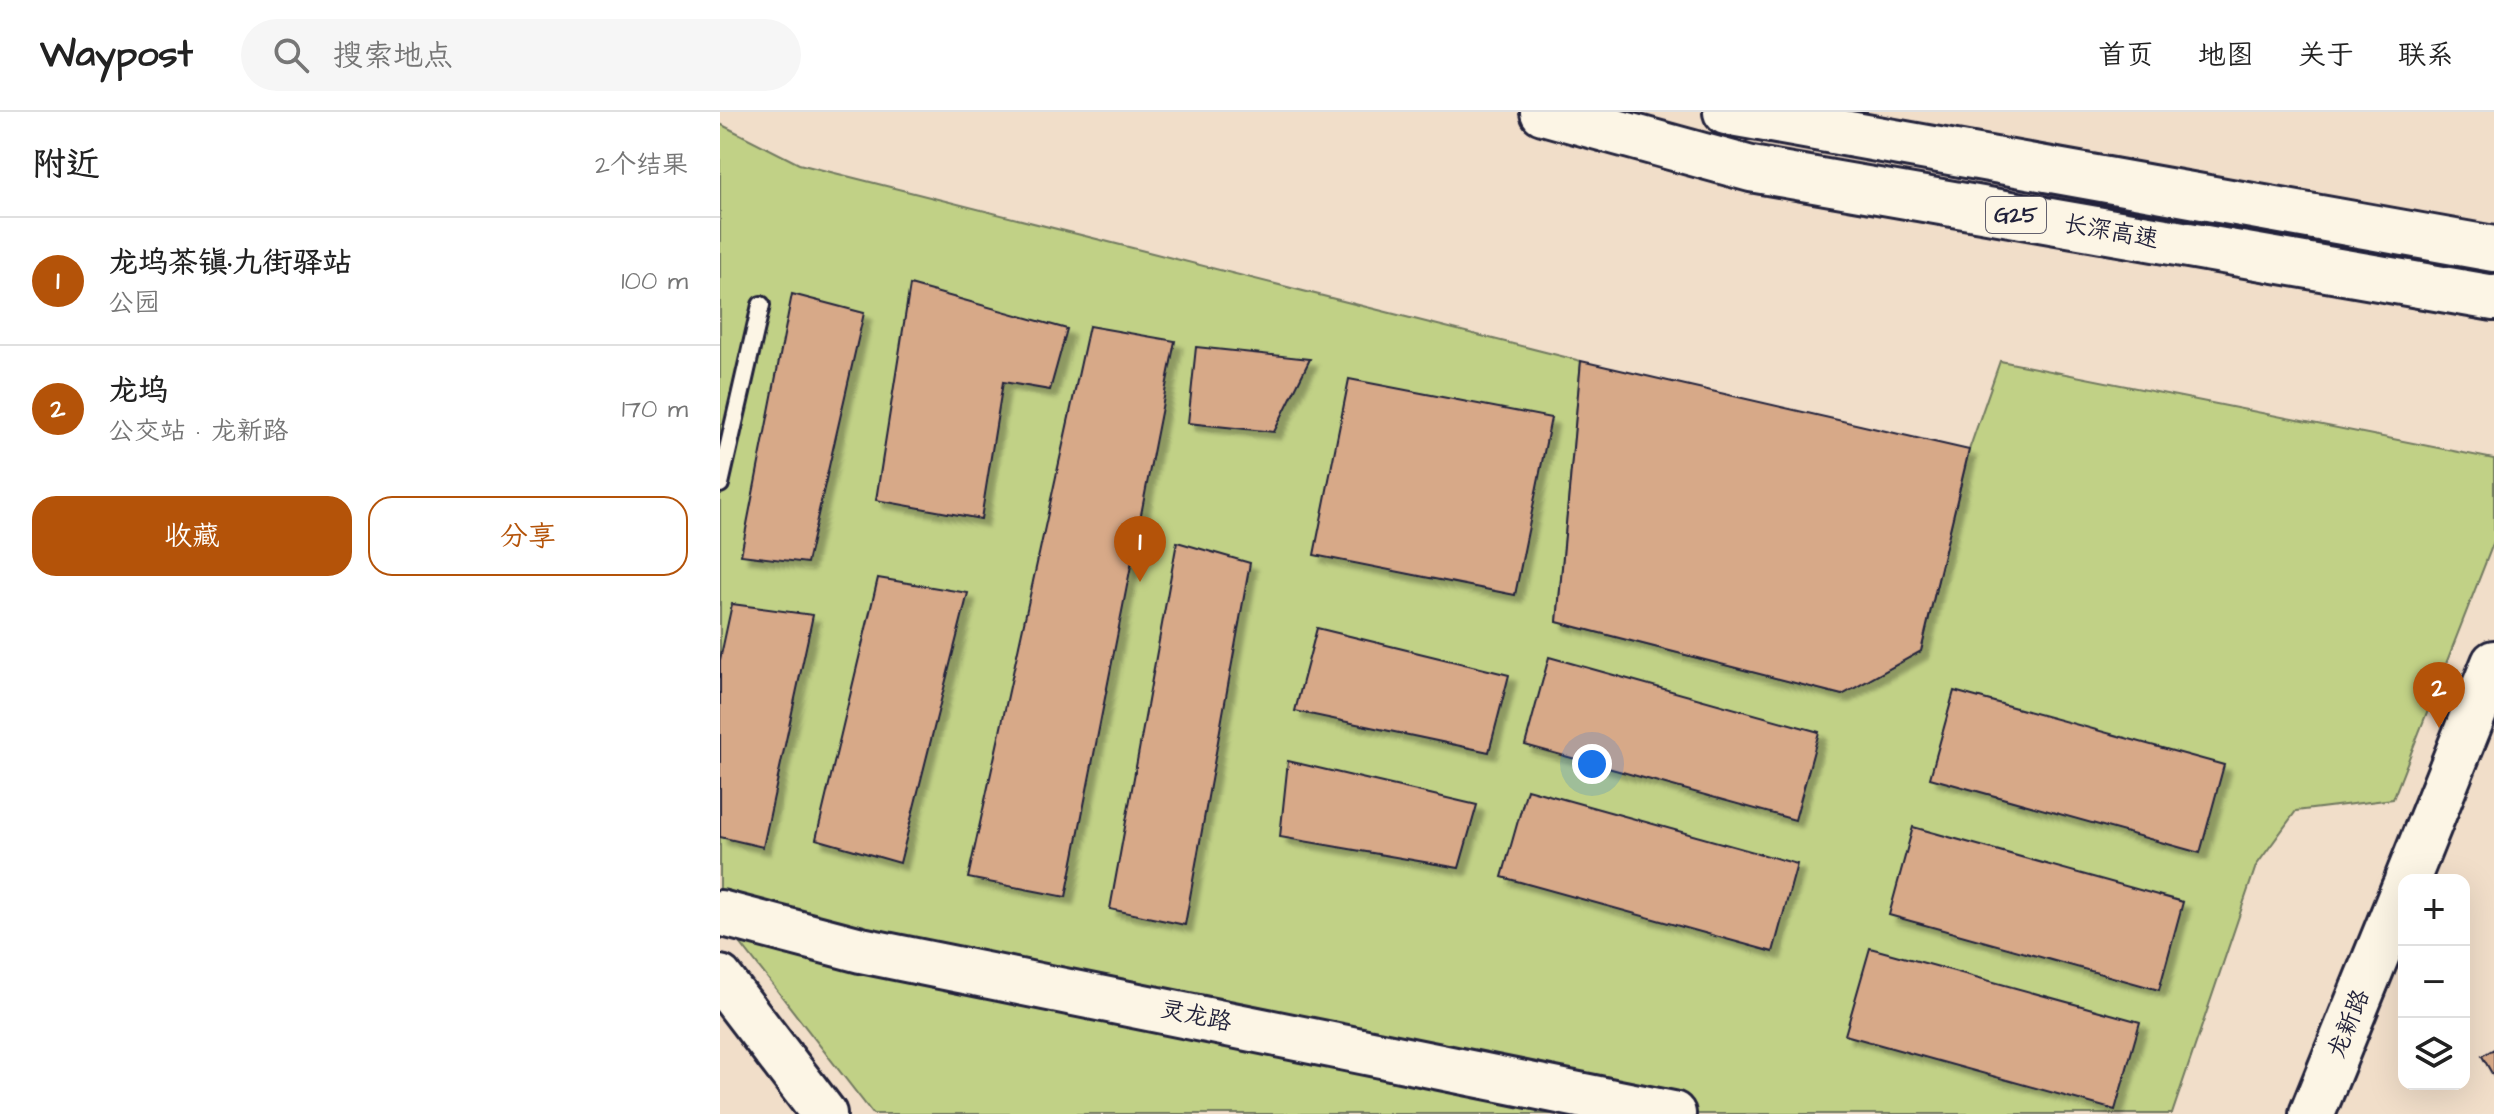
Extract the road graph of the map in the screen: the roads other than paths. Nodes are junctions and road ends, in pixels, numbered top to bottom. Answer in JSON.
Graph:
{"nodes":[{"id":1,"x":1543,"y":112,"type":"edge"},
{"id":2,"x":1726,"y":112,"type":"edge"},
{"id":3,"x":2494,"y":249,"type":"edge"},
{"id":4,"x":2494,"y":298,"type":"edge"},
{"id":5,"x":761,"y":305,"type":"dead end"},
{"id":6,"x":720,"y":484,"type":"edge"},
{"id":7,"x":2494,"y":663,"type":"edge"},
{"id":8,"x":2409,"y":874,"type":"edge"},
{"id":9,"x":2398,"y":903,"type":"edge"},
{"id":10,"x":720,"y":913,"type":"edge"},
{"id":11,"x":720,"y":978,"type":"edge"},
{"id":12,"x":824,"y":1114,"type":"edge"},
{"id":13,"x":1673,"y":1114,"type":"edge"},
{"id":14,"x":2312,"y":1114,"type":"edge"}],
"edges":[{"from":1,"to":4,"type":"main road","name":"长深高速","number":"G25"},
{"from":2,"to":3,"type":"main road","name":"长深高速","number":"G25"},
{"from":5,"to":6,"type":"lane"},
{"from":7,"to":8,"type":"main road"},
{"from":9,"to":14,"type":"main road","name":"龙新路"},
{"from":10,"to":13,"type":"main road","name":"灵龙路"},
{"from":11,"to":12,"type":"main road"}]}
